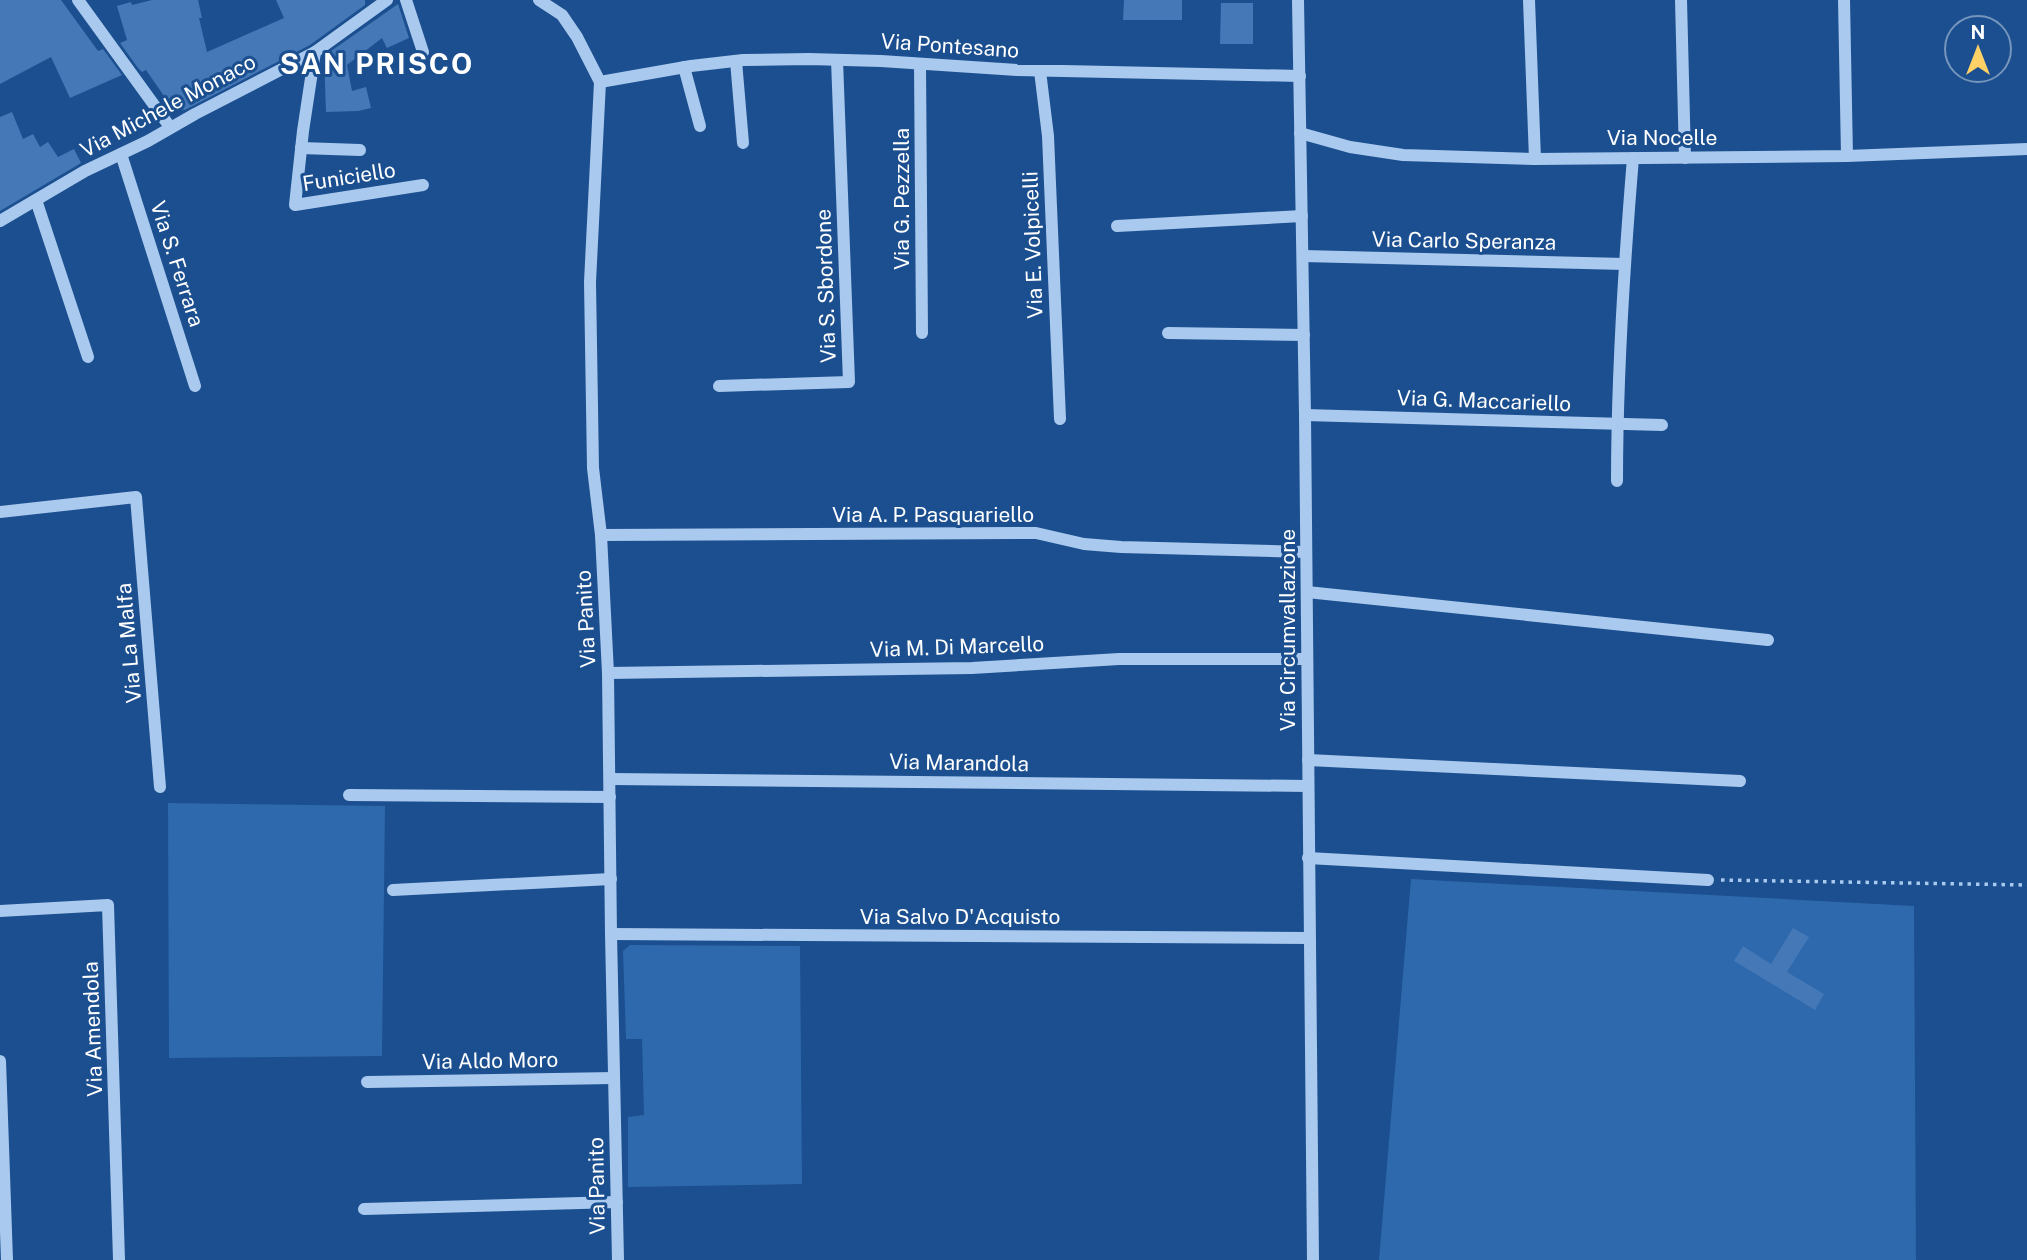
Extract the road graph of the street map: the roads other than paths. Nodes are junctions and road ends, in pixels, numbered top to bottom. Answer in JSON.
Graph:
{"nodes":[{"id":1,"x":78,"y":0,"type":"edge"},
{"id":2,"x":406,"y":0,"type":"edge"},
{"id":3,"x":539,"y":0,"type":"edge"},
{"id":4,"x":1298,"y":0,"type":"edge"},
{"id":5,"x":1529,"y":0,"type":"edge"},
{"id":6,"x":1681,"y":0,"type":"edge"},
{"id":7,"x":1844,"y":0,"type":"edge"},
{"id":8,"x":382,"y":1,"type":"edge"},
{"id":9,"x":316,"y":51,"type":"junction"},
{"id":10,"x":423,"y":52,"type":"dead end"},
{"id":11,"x":837,"y":60,"type":"junction"},
{"id":12,"x":736,"y":61,"type":"junction"},
{"id":13,"x":920,"y":64,"type":"junction"},
{"id":14,"x":684,"y":67,"type":"junction"},
{"id":15,"x":1040,"y":71,"type":"junction"},
{"id":16,"x":1300,"y":76,"type":"junction"},
{"id":17,"x":600,"y":82,"type":"junction"},
{"id":18,"x":700,"y":126,"type":"dead end"},
{"id":19,"x":170,"y":127,"type":"junction"},
{"id":20,"x":1300,"y":133,"type":"junction"},
{"id":21,"x":743,"y":143,"type":"dead end"},
{"id":22,"x":301,"y":148,"type":"junction"},
{"id":23,"x":2027,"y":149,"type":"edge"},
{"id":24,"x":360,"y":150,"type":"dead end"},
{"id":25,"x":121,"y":154,"type":"junction"},
{"id":26,"x":1847,"y":156,"type":"junction"},
{"id":27,"x":1633,"y":158,"type":"junction"},
{"id":28,"x":1685,"y":158,"type":"junction"},
{"id":29,"x":1535,"y":159,"type":"junction"},
{"id":30,"x":423,"y":185,"type":"dead end"},
{"id":31,"x":36,"y":200,"type":"junction"},
{"id":32,"x":1302,"y":216,"type":"junction"},
{"id":33,"x":0,"y":220,"type":"edge"},
{"id":34,"x":1117,"y":226,"type":"dead end"},
{"id":35,"x":1303,"y":256,"type":"junction"},
{"id":36,"x":1624,"y":264,"type":"junction"},
{"id":37,"x":922,"y":333,"type":"dead end"},
{"id":38,"x":1168,"y":333,"type":"dead end"},
{"id":39,"x":1304,"y":335,"type":"junction"},
{"id":40,"x":88,"y":357,"type":"dead end"},
{"id":41,"x":195,"y":386,"type":"dead end"},
{"id":42,"x":719,"y":386,"type":"dead end"},
{"id":43,"x":1305,"y":415,"type":"junction"},
{"id":44,"x":1060,"y":419,"type":"dead end"},
{"id":45,"x":1617,"y":424,"type":"junction"},
{"id":46,"x":1662,"y":425,"type":"dead end"},
{"id":47,"x":1617,"y":481,"type":"dead end"},
{"id":48,"x":0,"y":512,"type":"edge"},
{"id":49,"x":601,"y":535,"type":"junction"},
{"id":50,"x":1306,"y":552,"type":"junction"},
{"id":51,"x":1307,"y":593,"type":"junction"},
{"id":52,"x":1768,"y":640,"type":"dead end"},
{"id":53,"x":1307,"y":659,"type":"junction"},
{"id":54,"x":608,"y":673,"type":"junction"},
{"id":55,"x":1308,"y":760,"type":"junction"},
{"id":56,"x":610,"y":779,"type":"junction"},
{"id":57,"x":1740,"y":781,"type":"dead end"},
{"id":58,"x":160,"y":786,"type":"dead end"},
{"id":59,"x":1308,"y":786,"type":"junction"},
{"id":60,"x":349,"y":795,"type":"dead end"},
{"id":61,"x":610,"y":797,"type":"junction"},
{"id":62,"x":1308,"y":858,"type":"junction"},
{"id":63,"x":611,"y":879,"type":"junction"},
{"id":64,"x":1708,"y":880,"type":"road end"},
{"id":65,"x":393,"y":890,"type":"dead end"},
{"id":66,"x":0,"y":911,"type":"edge"},
{"id":67,"x":611,"y":934,"type":"junction"},
{"id":68,"x":1309,"y":937,"type":"junction"},
{"id":69,"x":0,"y":1061,"type":"edge"},
{"id":70,"x":0,"y":1073,"type":"edge"},
{"id":71,"x":614,"y":1078,"type":"junction"},
{"id":72,"x":367,"y":1082,"type":"dead end"},
{"id":73,"x":617,"y":1202,"type":"junction"},
{"id":74,"x":364,"y":1209,"type":"dead end"},
{"id":75,"x":7,"y":1260,"type":"edge"},
{"id":76,"x":119,"y":1260,"type":"edge"},
{"id":77,"x":618,"y":1260,"type":"edge"},
{"id":78,"x":1313,"y":1260,"type":"edge"}],
"edges":[{"from":1,"to":19,"type":"street"},
{"from":2,"to":10,"type":"street"},
{"from":3,"to":17,"type":"street","name":"Via Panito"},
{"from":4,"to":16,"type":"street","name":"Via Circumvallazione"},
{"from":5,"to":29,"type":"street"},
{"from":6,"to":28,"type":"street"},
{"from":7,"to":26,"type":"street"},
{"from":8,"to":9,"type":"street","name":"Via Michele Monaco"},
{"from":9,"to":19,"type":"street","name":"Via Michele Monaco"},
{"from":9,"to":22,"type":"street","name":"Funiciello"},
{"from":11,"to":12,"type":"street","name":"Via Pontesano"},
{"from":11,"to":13,"type":"street","name":"Via Pontesano"},
{"from":11,"to":42,"type":"street","name":"Via S. Sbordone"},
{"from":12,"to":14,"type":"street","name":"Via Pontesano"},
{"from":12,"to":21,"type":"street"},
{"from":13,"to":15,"type":"street","name":"Via Pontesano"},
{"from":13,"to":37,"type":"street","name":"Via G. Pezzella"},
{"from":14,"to":17,"type":"street","name":"Via Pontesano"},
{"from":14,"to":18,"type":"street"},
{"from":15,"to":16,"type":"street","name":"Via Pontesano"},
{"from":15,"to":44,"type":"street","name":"Via E. Volpicelli"},
{"from":16,"to":20,"type":"street","name":"Via Circumvallazione"},
{"from":17,"to":49,"type":"street","name":"Via Panito"},
{"from":19,"to":25,"type":"street","name":"Via Michele Monaco"},
{"from":20,"to":29,"type":"street","name":"Via Nocelle"},
{"from":20,"to":32,"type":"street","name":"Via Circumvallazione"},
{"from":22,"to":24,"type":"street","name":"Funiciello"},
{"from":22,"to":30,"type":"street","name":"Funiciello"},
{"from":23,"to":26,"type":"street","name":"Via Nocelle"},
{"from":25,"to":31,"type":"street","name":"Via Michele Monaco"},
{"from":25,"to":41,"type":"street","name":"Via S. Ferrara"},
{"from":26,"to":28,"type":"street","name":"Via Nocelle"},
{"from":27,"to":28,"type":"street","name":"Via Nocelle"},
{"from":27,"to":29,"type":"street","name":"Via Nocelle"},
{"from":27,"to":36,"type":"street"},
{"from":31,"to":33,"type":"street","name":"Via Michele Monaco"},
{"from":31,"to":40,"type":"street"},
{"from":32,"to":34,"type":"street"},
{"from":32,"to":35,"type":"street","name":"Via Circumvallazione"},
{"from":35,"to":36,"type":"street","name":"Via Carlo Speranza"},
{"from":35,"to":39,"type":"street","name":"Via Circumvallazione"},
{"from":36,"to":45,"type":"street"},
{"from":38,"to":39,"type":"street"},
{"from":39,"to":43,"type":"street","name":"Via Circumvallazione"},
{"from":43,"to":45,"type":"street","name":"Via G. Maccariello"},
{"from":43,"to":50,"type":"street","name":"Via Circumvallazione"},
{"from":45,"to":46,"type":"street","name":"Via G. Maccariello"},
{"from":45,"to":47,"type":"street"},
{"from":48,"to":58,"type":"street","name":"Via La Malfa"},
{"from":49,"to":50,"type":"street","name":"Via A. P. Pasquariello"},
{"from":49,"to":54,"type":"street","name":"Via Panito"},
{"from":50,"to":51,"type":"street","name":"Via Circumvallazione"},
{"from":51,"to":52,"type":"street"},
{"from":51,"to":53,"type":"street","name":"Via Circumvallazione"},
{"from":53,"to":54,"type":"street","name":"Via M. Di Marcello"},
{"from":53,"to":55,"type":"street","name":"Via Circumvallazione"},
{"from":54,"to":56,"type":"street","name":"Via Panito"},
{"from":55,"to":57,"type":"street"},
{"from":55,"to":59,"type":"street","name":"Via Circumvallazione"},
{"from":56,"to":59,"type":"street","name":"Via Marandola"},
{"from":56,"to":61,"type":"street","name":"Via Panito"},
{"from":59,"to":62,"type":"street","name":"Via Circumvallazione"},
{"from":60,"to":61,"type":"street"},
{"from":61,"to":63,"type":"street","name":"Via Panito"},
{"from":62,"to":64,"type":"street"},
{"from":62,"to":68,"type":"street","name":"Via Circumvallazione"},
{"from":63,"to":65,"type":"street"},
{"from":63,"to":67,"type":"street","name":"Via Panito"},
{"from":66,"to":76,"type":"street","name":"Via Amendola"},
{"from":67,"to":68,"type":"street","name":"Via Salvo D'Acquisto"},
{"from":67,"to":71,"type":"street","name":"Via Panito"},
{"from":68,"to":78,"type":"street","name":"Via Circumvallazione"},
{"from":69,"to":70,"type":"street"},
{"from":70,"to":75,"type":"street"},
{"from":71,"to":72,"type":"street","name":"Via Aldo Moro"},
{"from":71,"to":73,"type":"street","name":"Via Panito"},
{"from":73,"to":74,"type":"street"},
{"from":73,"to":77,"type":"street","name":"Via Panito"}]}
